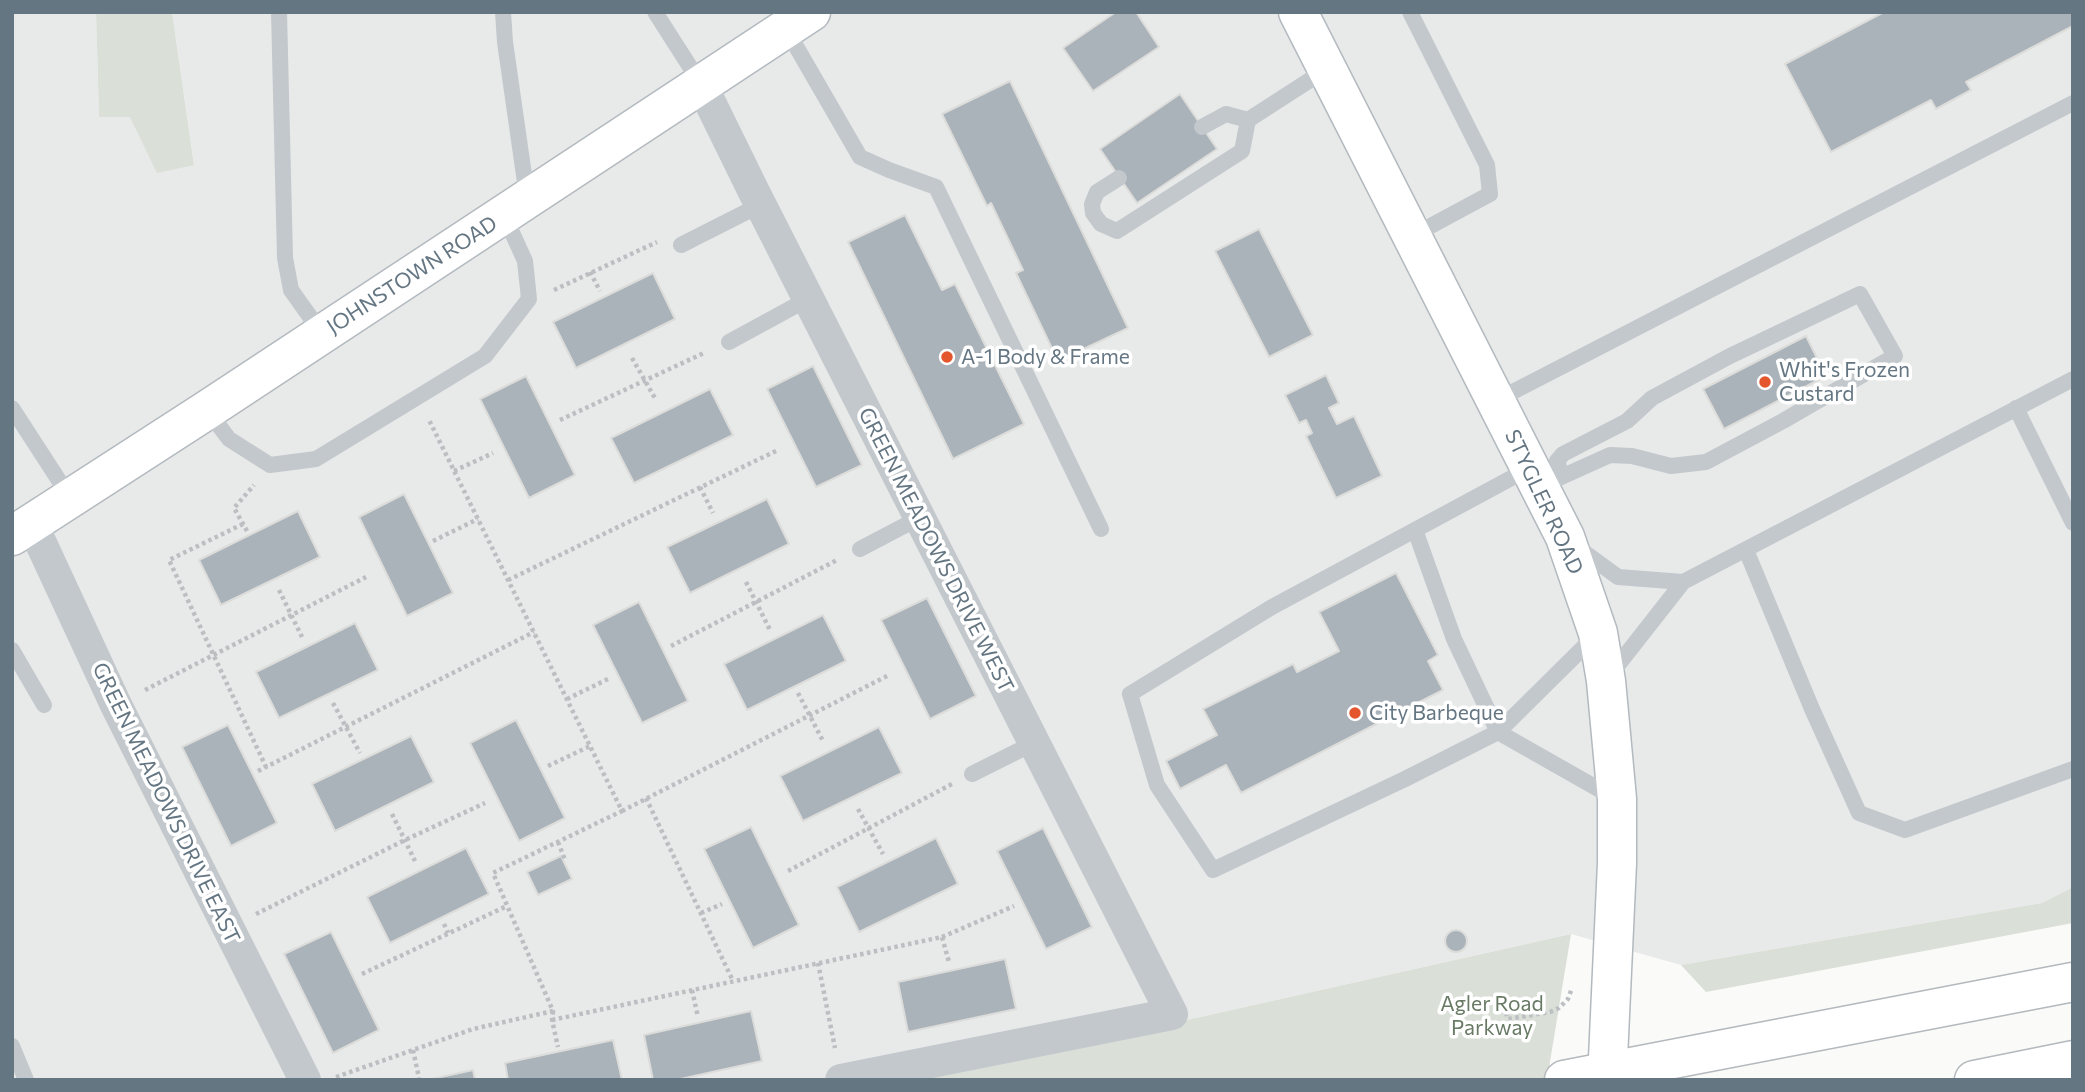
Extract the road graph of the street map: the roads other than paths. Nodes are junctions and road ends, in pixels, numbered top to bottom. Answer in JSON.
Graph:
{"nodes":[{"id":1,"x":279,"y":12,"type":"edge"},
{"id":2,"x":503,"y":12,"type":"edge"},
{"id":3,"x":655,"y":12,"type":"edge"},
{"id":4,"x":1298,"y":12,"type":"edge"},
{"id":5,"x":1410,"y":12,"type":"edge"},
{"id":6,"x":798,"y":20,"type":"edge"},
{"id":7,"x":1327,"y":69,"type":"junction"},
{"id":8,"x":701,"y":85,"type":"junction"},
{"id":9,"x":2073,"y":103,"type":"edge"},
{"id":10,"x":1248,"y":120,"type":"junction"},
{"id":11,"x":1202,"y":127,"type":"dead end"},
{"id":12,"x":1119,"y":178,"type":"dead end"},
{"id":13,"x":760,"y":205,"type":"junction"},
{"id":14,"x":516,"y":207,"type":"junction"},
{"id":15,"x":1412,"y":236,"type":"junction"},
{"id":16,"x":681,"y":245,"type":"road end"},
{"id":17,"x":808,"y":299,"type":"junction"},
{"id":18,"x":323,"y":334,"type":"junction"},
{"id":19,"x":729,"y":342,"type":"road end"},
{"id":20,"x":2073,"y":379,"type":"edge"},
{"id":21,"x":1497,"y":400,"type":"junction"},
{"id":22,"x":12,"y":408,"type":"edge"},
{"id":23,"x":2016,"y":408,"type":"junction"},
{"id":24,"x":207,"y":411,"type":"junction"},
{"id":25,"x":1543,"y":477,"type":"junction"},
{"id":26,"x":71,"y":499,"type":"junction"},
{"id":27,"x":919,"y":518,"type":"junction"},
{"id":28,"x":2073,"y":523,"type":"edge"},
{"id":29,"x":1101,"y":529,"type":"dead end"},
{"id":30,"x":22,"y":530,"type":"edge"},
{"id":31,"x":1415,"y":530,"type":"junction"},
{"id":32,"x":1565,"y":537,"type":"junction"},
{"id":33,"x":860,"y":549,"type":"road end"},
{"id":34,"x":1746,"y":550,"type":"junction"},
{"id":35,"x":1683,"y":582,"type":"junction"},
{"id":36,"x":1598,"y":633,"type":"junction"},
{"id":37,"x":12,"y":650,"type":"edge"},
{"id":38,"x":1606,"y":681,"type":"junction"},
{"id":39,"x":44,"y":705,"type":"dead end"},
{"id":40,"x":1498,"y":732,"type":"junction"},
{"id":41,"x":1034,"y":743,"type":"junction"},
{"id":42,"x":2073,"y":768,"type":"edge"},
{"id":43,"x":972,"y":774,"type":"road end"},
{"id":44,"x":1617,"y":800,"type":"junction"},
{"id":45,"x":2073,"y":982,"type":"edge"},
{"id":46,"x":12,"y":1046,"type":"edge"},
{"id":47,"x":2073,"y":1060,"type":"edge"},
{"id":48,"x":1607,"y":1076,"type":"edge"},
{"id":49,"x":26,"y":1080,"type":"edge"},
{"id":50,"x":305,"y":1080,"type":"edge"},
{"id":51,"x":841,"y":1080,"type":"edge"},
{"id":52,"x":1564,"y":1080,"type":"edge"},
{"id":53,"x":1974,"y":1080,"type":"edge"}],
"edges":[{"from":1,"to":18,"type":"lane"},
{"from":2,"to":14,"type":"lane"},
{"from":3,"to":8,"type":"lane"},
{"from":4,"to":7,"type":"main road","name":"STYGLER ROAD"},
{"from":5,"to":15,"type":"lane"},
{"from":6,"to":8,"type":"main road","name":"JOHNSTOWN ROAD"},
{"from":6,"to":29,"type":"lane"},
{"from":7,"to":10,"type":"lane"},
{"from":7,"to":15,"type":"main road","name":"STYGLER ROAD"},
{"from":8,"to":13,"type":"street","name":"GREEN MEADOWS DRIVE WEST"},
{"from":8,"to":14,"type":"main road","name":"JOHNSTOWN ROAD"},
{"from":9,"to":21,"type":"lane"},
{"from":10,"to":11,"type":"lane"},
{"from":10,"to":12,"type":"lane"},
{"from":13,"to":16,"type":"lane"},
{"from":13,"to":17,"type":"street","name":"GREEN MEADOWS DRIVE WEST"},
{"from":14,"to":18,"type":"main road","name":"JOHNSTOWN ROAD"},
{"from":14,"to":24,"type":"lane"},
{"from":15,"to":21,"type":"main road","name":"STYGLER ROAD"},
{"from":17,"to":19,"type":"lane"},
{"from":17,"to":27,"type":"street","name":"GREEN MEADOWS DRIVE WEST"},
{"from":18,"to":24,"type":"main road","name":"JOHNSTOWN ROAD"},
{"from":20,"to":23,"type":"lane"},
{"from":21,"to":25,"type":"main road","name":"STYGLER ROAD"},
{"from":22,"to":26,"type":"lane"},
{"from":23,"to":28,"type":"lane"},
{"from":23,"to":34,"type":"lane"},
{"from":24,"to":26,"type":"main road","name":"JOHNSTOWN ROAD"},
{"from":25,"to":25,"type":"lane"},
{"from":25,"to":31,"type":"lane"},
{"from":25,"to":32,"type":"main road","name":"STYGLER ROAD"},
{"from":26,"to":30,"type":"main road","name":"JOHNSTOWN ROAD"},
{"from":27,"to":33,"type":"lane"},
{"from":27,"to":41,"type":"street","name":"GREEN MEADOWS DRIVE WEST"},
{"from":30,"to":50,"type":"street","name":"GREEN MEADOWS DRIVE EAST"},
{"from":31,"to":40,"type":"lane"},
{"from":31,"to":40,"type":"lane"},
{"from":32,"to":35,"type":"lane"},
{"from":32,"to":36,"type":"main road","name":"STYGLER ROAD"},
{"from":34,"to":35,"type":"lane"},
{"from":34,"to":42,"type":"lane"},
{"from":35,"to":38,"type":"lane"},
{"from":36,"to":38,"type":"main road","name":"STYGLER ROAD"},
{"from":36,"to":40,"type":"lane"},
{"from":37,"to":39,"type":"lane"},
{"from":38,"to":44,"type":"main road","name":"STYGLER ROAD"},
{"from":40,"to":44,"type":"lane"},
{"from":41,"to":43,"type":"lane"},
{"from":41,"to":51,"type":"street","name":"GREEN MEADOWS DRIVE WEST"},
{"from":44,"to":48,"type":"main road","name":"STYGLER ROAD"},
{"from":45,"to":48,"type":"main road"},
{"from":46,"to":49,"type":"lane"},
{"from":47,"to":53,"type":"main road"},
{"from":48,"to":52,"type":"main road"}]}
